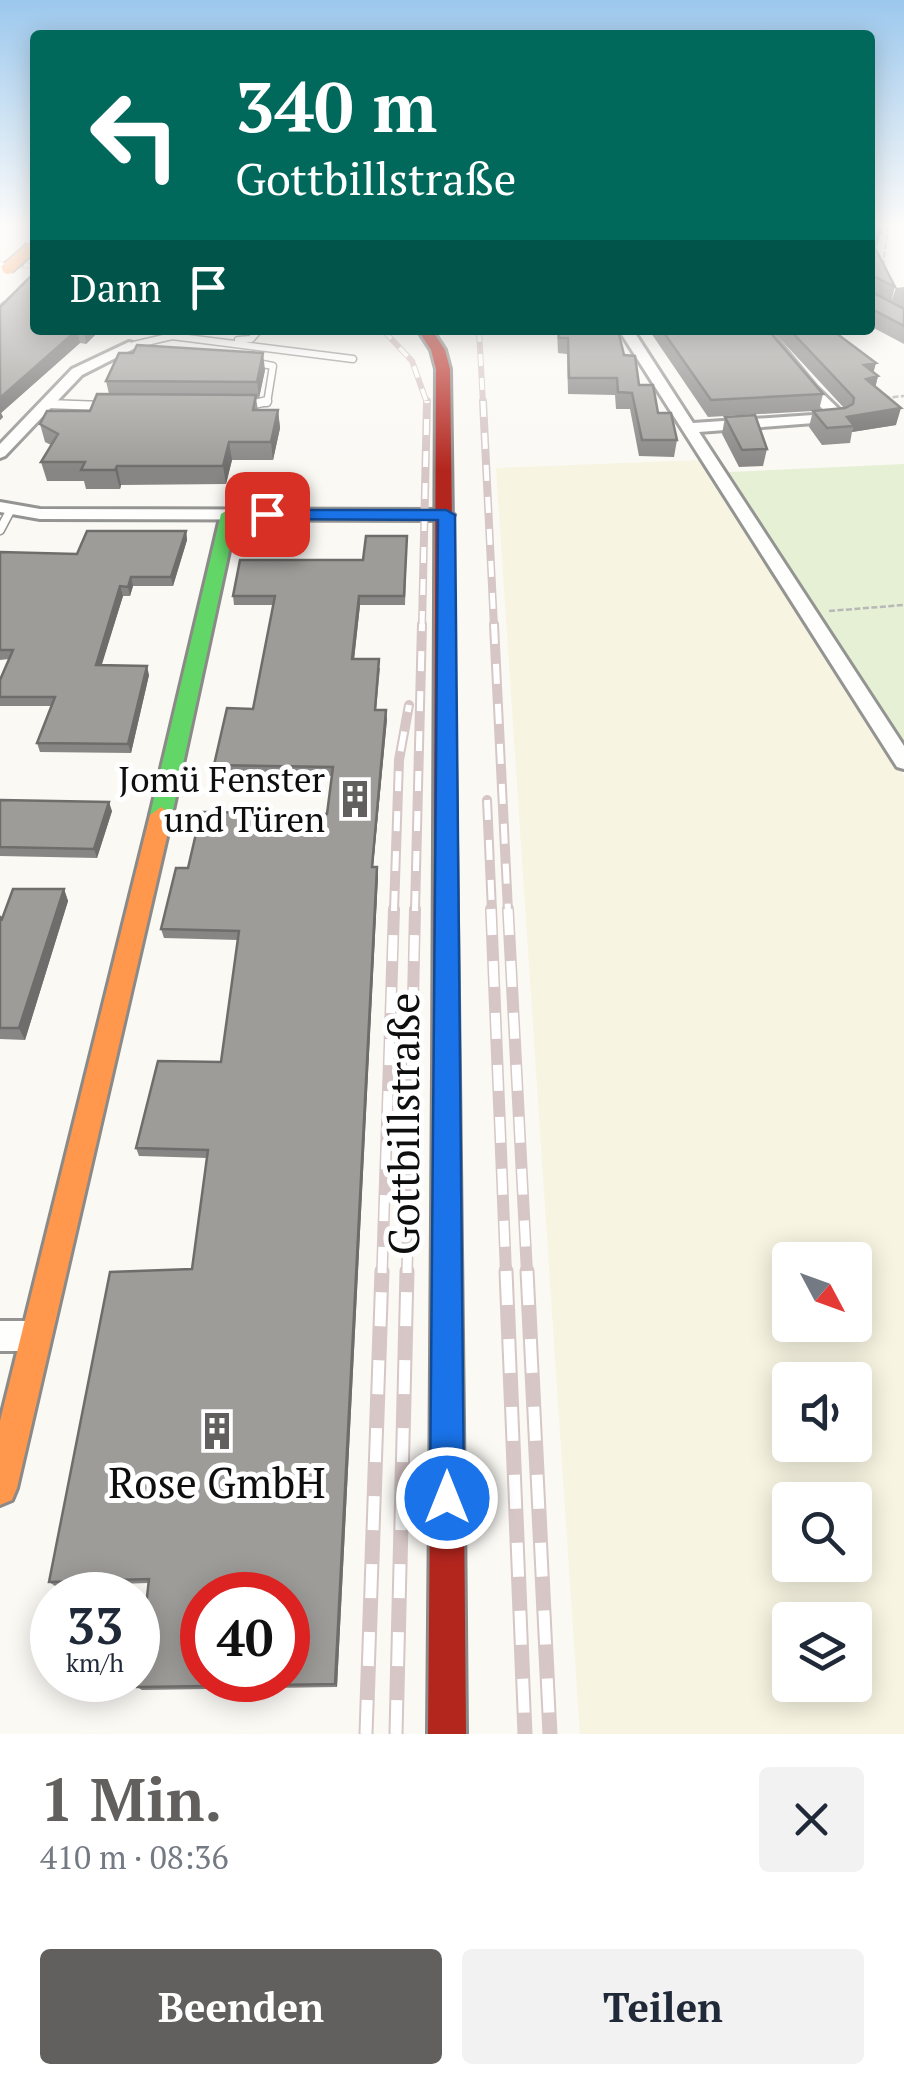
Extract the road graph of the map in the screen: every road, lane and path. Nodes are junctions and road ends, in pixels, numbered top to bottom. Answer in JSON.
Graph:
{"nodes":[{"id":1,"x":145,"y":335,"type":"edge"},
{"id":2,"x":212,"y":335,"type":"edge"},
{"id":3,"x":252,"y":335,"type":"edge"},
{"id":4,"x":428,"y":335,"type":"edge"},
{"id":5,"x":630,"y":335,"type":"edge"},
{"id":6,"x":766,"y":335,"type":"edge"},
{"id":7,"x":130,"y":350,"type":"junction"},
{"id":8,"x":353,"y":359,"type":"dead end"},
{"id":9,"x":240,"y":361,"type":"edge"},
{"id":10,"x":904,"y":396,"type":"edge"},
{"id":11,"x":886,"y":398,"type":"edge"},
{"id":12,"x":47,"y":404,"type":"junction"},
{"id":13,"x":106,"y":406,"type":"edge"},
{"id":14,"x":242,"y":406,"type":"edge"},
{"id":15,"x":688,"y":428,"type":"junction"},
{"id":16,"x":0,"y":453,"type":"edge"},
{"id":17,"x":5,"y":509,"type":"edge"},
{"id":18,"x":229,"y":514,"type":"junction"},
{"id":19,"x":446,"y":515,"type":"junction"},
{"id":20,"x":0,"y":530,"type":"edge"},
{"id":21,"x":904,"y":605,"type":"edge"},
{"id":22,"x":809,"y":612,"type":"junction"},
{"id":23,"x":904,"y":762,"type":"edge"},
{"id":24,"x":0,"y":1336,"type":"edge"},
{"id":25,"x":35,"y":1336,"type":"junction"},
{"id":26,"x":0,"y":1488,"type":"edge"},
{"id":27,"x":448,"y":1734,"type":"edge"}],
"edges":[{"from":1,"to":7,"type":"lane"},
{"from":2,"to":3,"type":"lane"},
{"from":4,"to":19,"type":"street","name":"Gottbillstraße"},
{"from":5,"to":15,"type":"street"},
{"from":6,"to":15,"type":"street"},
{"from":7,"to":8,"type":"lane"},
{"from":7,"to":12,"type":"street"},
{"from":9,"to":14,"type":"lane"},
{"from":10,"to":11,"type":"path"},
{"from":12,"to":13,"type":"lane"},
{"from":12,"to":16,"type":"street"},
{"from":15,"to":22,"type":"street"},
{"from":17,"to":18,"type":"street"},
{"from":17,"to":20,"type":"lane"},
{"from":18,"to":19,"type":"street"},
{"from":18,"to":25,"type":"street"},
{"from":19,"to":27,"type":"street","name":"Gottbillstraße"},
{"from":21,"to":22,"type":"path"},
{"from":22,"to":23,"type":"street"},
{"from":24,"to":25,"type":"street"},
{"from":25,"to":26,"type":"street"}]}
